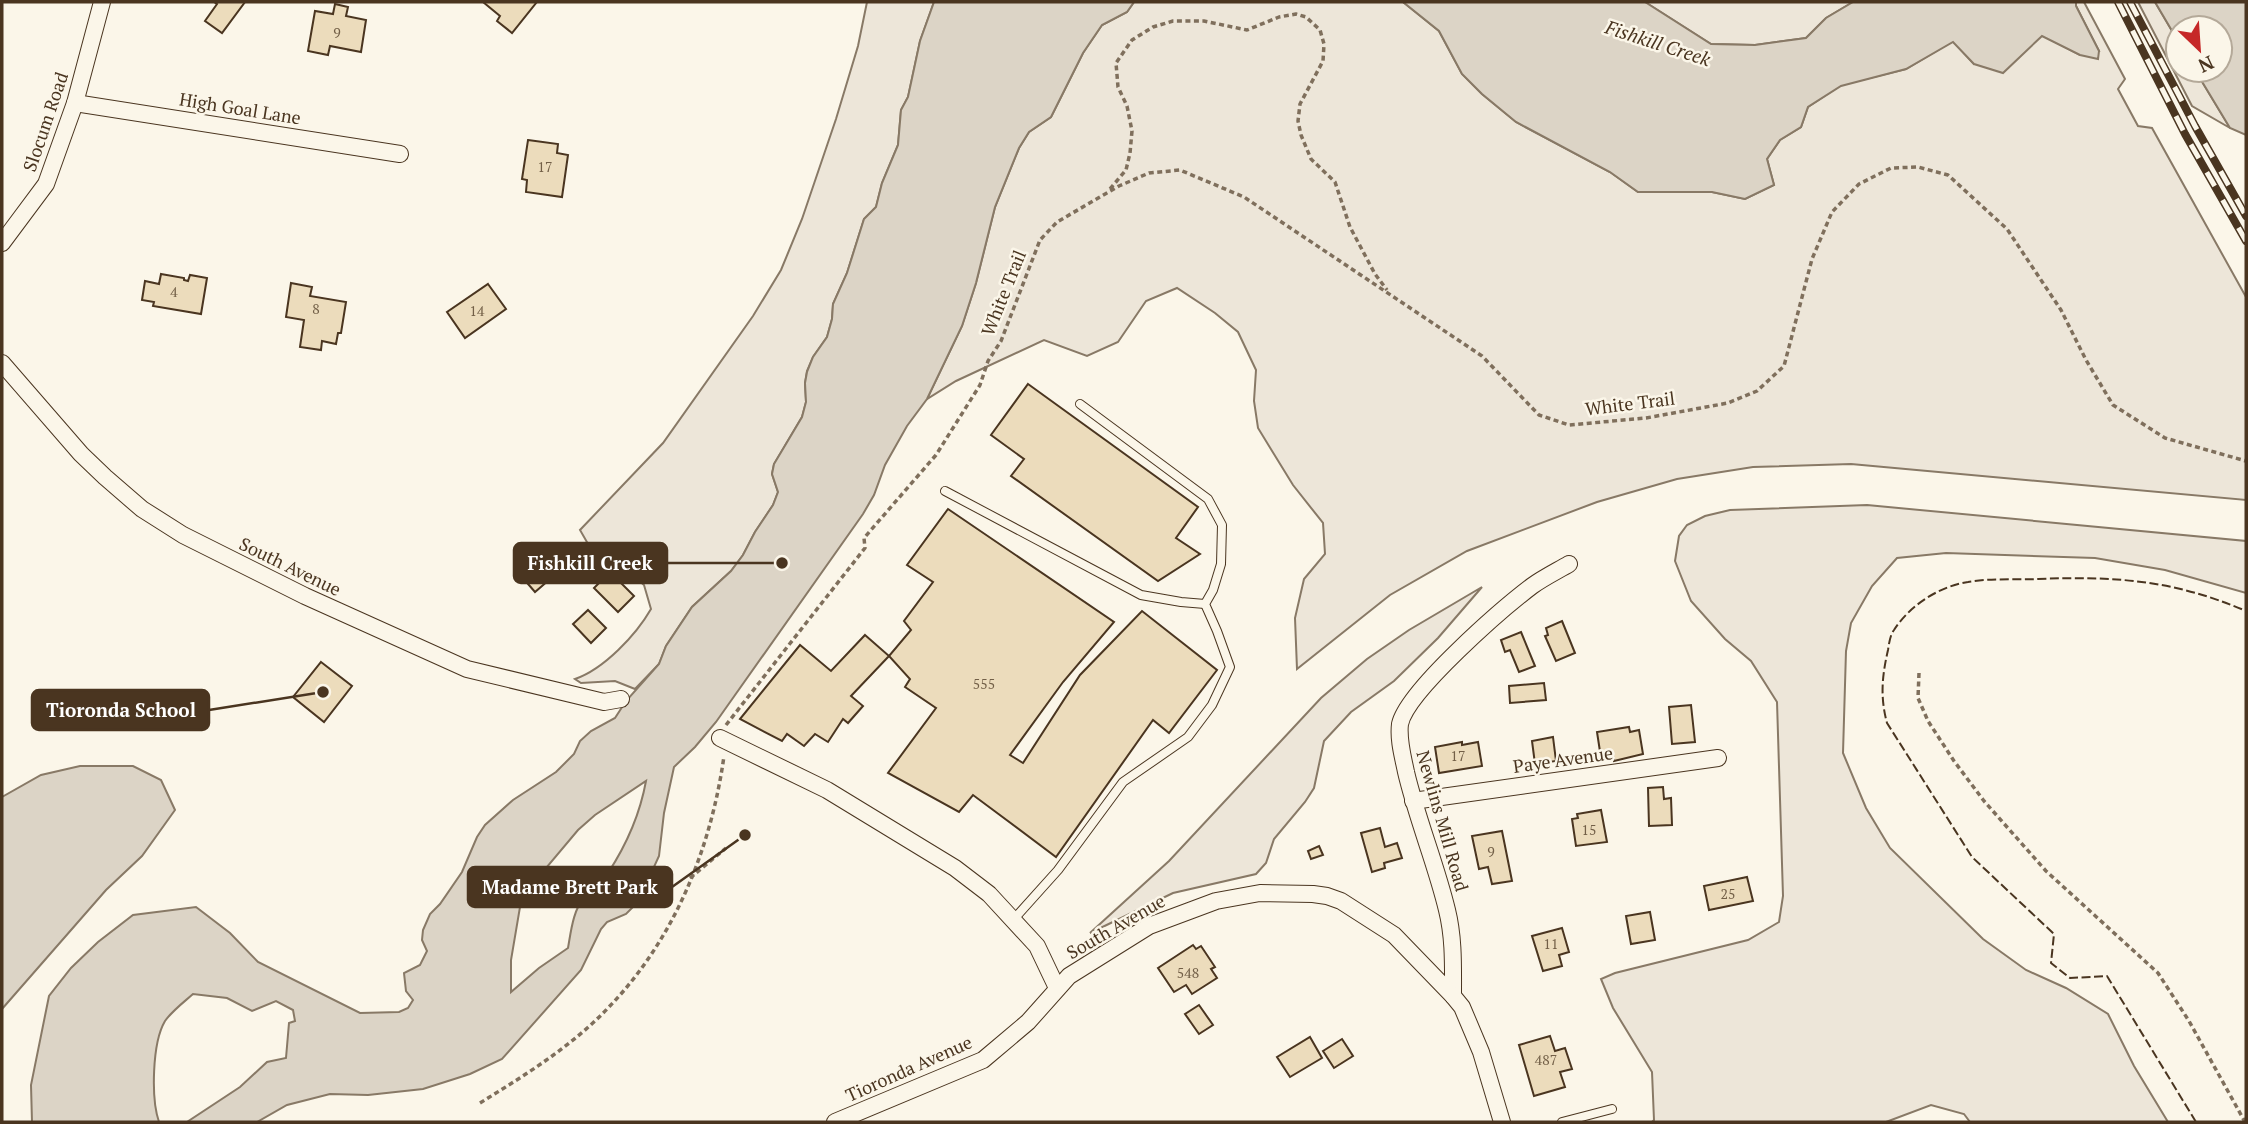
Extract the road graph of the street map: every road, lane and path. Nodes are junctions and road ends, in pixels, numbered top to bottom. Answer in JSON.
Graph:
{"nodes":[{"id":1,"x":102,"y":2,"type":"edge"},
{"id":2,"x":75,"y":103,"type":"junction"},
{"id":3,"x":400,"y":154,"type":"dead end"},
{"id":4,"x":1106,"y":193,"type":"junction"},
{"id":5,"x":2,"y":243,"type":"edge"},
{"id":6,"x":1391,"y":295,"type":"junction"},
{"id":7,"x":2,"y":363,"type":"edge"},
{"id":8,"x":1080,"y":404,"type":"dead end"},
{"id":9,"x":2246,"y":461,"type":"edge"},
{"id":10,"x":945,"y":491,"type":"dead end"},
{"id":11,"x":1569,"y":564,"type":"dead end"},
{"id":12,"x":1205,"y":604,"type":"junction"},
{"id":13,"x":1919,"y":673,"type":"dead end"},
{"id":14,"x":621,"y":699,"type":"dead end"},
{"id":15,"x":724,"y":735,"type":"junction"},
{"id":16,"x":1718,"y":758,"type":"dead end"},
{"id":17,"x":1413,"y":801,"type":"junction"},
{"id":18,"x":726,"y":848,"type":"dead end"},
{"id":19,"x":689,"y":879,"type":"junction"},
{"id":20,"x":1014,"y":919,"type":"junction"},
{"id":21,"x":1057,"y":988,"type":"junction"},
{"id":22,"x":1454,"y":996,"type":"junction"},
{"id":23,"x":480,"y":1103,"type":"dead end"},
{"id":24,"x":1612,"y":1109,"type":"dead end"},
{"id":25,"x":835,"y":1122,"type":"edge"},
{"id":26,"x":1502,"y":1122,"type":"edge"},
{"id":27,"x":1562,"y":1122,"type":"edge"},
{"id":28,"x":2245,"y":1122,"type":"edge"}],
"edges":[{"from":1,"to":2,"type":"street","name":"Slocum Road"},
{"from":2,"to":3,"type":"street","name":"High Goal Lane"},
{"from":2,"to":5,"type":"street","name":"Slocum Road"},
{"from":4,"to":6,"type":"path","name":"White Trail"},
{"from":4,"to":6,"type":"path"},
{"from":4,"to":15,"type":"path","name":"White Trail"},
{"from":6,"to":9,"type":"path","name":"White Trail"},
{"from":7,"to":14,"type":"street","name":"South Avenue"},
{"from":8,"to":12,"type":"lane"},
{"from":10,"to":12,"type":"lane"},
{"from":11,"to":17,"type":"street","name":"Newlins Mill Road"},
{"from":12,"to":20,"type":"lane"},
{"from":13,"to":28,"type":"path"},
{"from":15,"to":19,"type":"path"},
{"from":15,"to":20,"type":"street","name":"South Avenue"},
{"from":16,"to":17,"type":"street","name":"Paye Avenue"},
{"from":17,"to":22,"type":"street","name":"Newlins Mill Road"},
{"from":18,"to":19,"type":"path"},
{"from":19,"to":23,"type":"path"},
{"from":20,"to":21,"type":"street","name":"South Avenue"},
{"from":21,"to":22,"type":"street","name":"South Avenue"},
{"from":21,"to":25,"type":"street","name":"Tioronda Avenue"},
{"from":22,"to":26,"type":"street","name":"South Avenue"},
{"from":24,"to":27,"type":"lane"}]}
